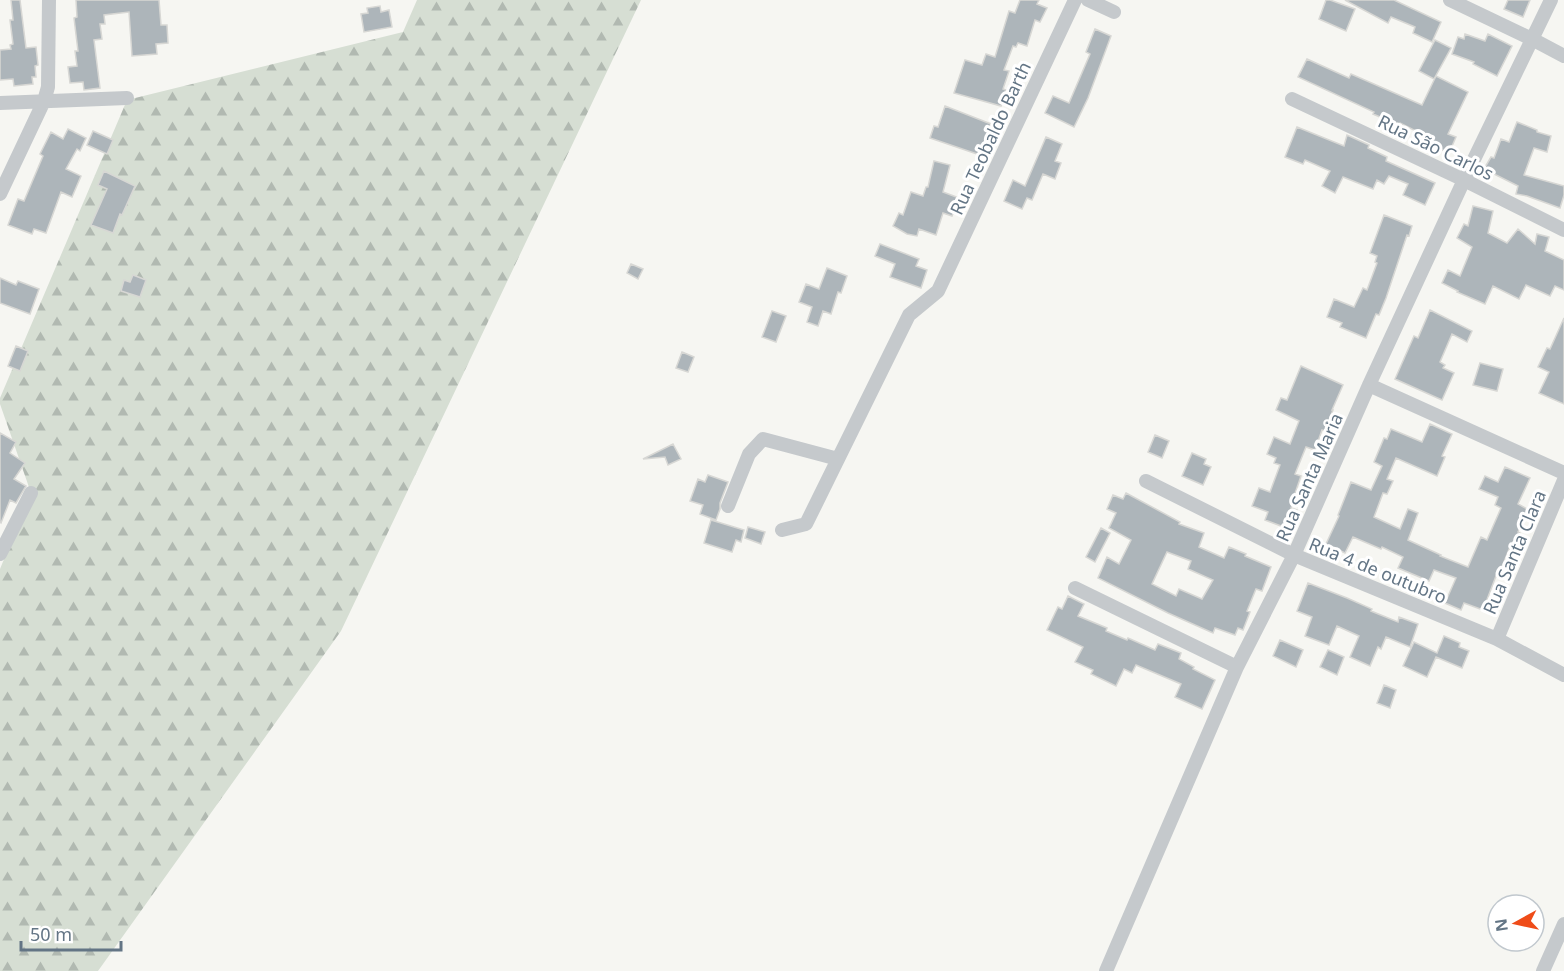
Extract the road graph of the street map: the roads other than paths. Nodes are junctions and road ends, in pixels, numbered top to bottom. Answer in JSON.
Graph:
{"nodes":[{"id":1,"x":49,"y":0,"type":"edge"},
{"id":2,"x":1075,"y":0,"type":"edge"},
{"id":3,"x":1088,"y":0,"type":"edge"},
{"id":4,"x":1450,"y":0,"type":"edge"},
{"id":5,"x":1551,"y":0,"type":"edge"},
{"id":6,"x":1114,"y":12,"type":"dead end"},
{"id":7,"x":1532,"y":39,"type":"junction"},
{"id":8,"x":1564,"y":56,"type":"edge"},
{"id":9,"x":127,"y":98,"type":"dead end"},
{"id":10,"x":1292,"y":99,"type":"dead end"},
{"id":11,"x":44,"y":101,"type":"junction"},
{"id":12,"x":0,"y":103,"type":"edge"},
{"id":13,"x":1464,"y":180,"type":"junction"},
{"id":14,"x":0,"y":194,"type":"edge"},
{"id":15,"x":1564,"y":230,"type":"edge"},
{"id":16,"x":1369,"y":385,"type":"junction"},
{"id":17,"x":838,"y":459,"type":"junction"},
{"id":18,"x":1564,"y":473,"type":"edge"},
{"id":19,"x":1564,"y":480,"type":"edge"},
{"id":20,"x":1146,"y":481,"type":"dead end"},
{"id":21,"x":31,"y":493,"type":"dead end"},
{"id":22,"x":728,"y":506,"type":"dead end"},
{"id":23,"x":782,"y":530,"type":"dead end"},
{"id":24,"x":0,"y":554,"type":"edge"},
{"id":25,"x":1294,"y":555,"type":"junction"},
{"id":26,"x":1075,"y":588,"type":"dead end"},
{"id":27,"x":1497,"y":639,"type":"junction"},
{"id":28,"x":1237,"y":666,"type":"junction"},
{"id":29,"x":1564,"y":675,"type":"edge"},
{"id":30,"x":1564,"y":924,"type":"edge"},
{"id":31,"x":1106,"y":971,"type":"edge"},
{"id":32,"x":1542,"y":971,"type":"edge"}],
"edges":[{"from":1,"to":11,"type":"street"},
{"from":2,"to":17,"type":"street","name":"Rua Teobaldo Barth"},
{"from":3,"to":6,"type":"street"},
{"from":4,"to":7,"type":"street"},
{"from":5,"to":7,"type":"street","name":"Rua Santa Maria"},
{"from":7,"to":8,"type":"street"},
{"from":7,"to":13,"type":"street","name":"Rua Santa Maria"},
{"from":9,"to":11,"type":"street"},
{"from":10,"to":13,"type":"street","name":"Rua São Carlos"},
{"from":11,"to":12,"type":"street"},
{"from":11,"to":14,"type":"street"},
{"from":13,"to":15,"type":"street","name":"Rua São Carlos"},
{"from":13,"to":16,"type":"street","name":"Rua Santa Maria"},
{"from":16,"to":18,"type":"street"},
{"from":16,"to":25,"type":"street","name":"Rua Santa Maria"},
{"from":17,"to":22,"type":"street"},
{"from":17,"to":23,"type":"street"},
{"from":19,"to":27,"type":"street","name":"Rua Santa Clara"},
{"from":20,"to":25,"type":"street","name":"Rua 4 de outubro"},
{"from":21,"to":24,"type":"street"},
{"from":25,"to":27,"type":"street","name":"Rua 4 de outubro"},
{"from":25,"to":28,"type":"street","name":"Rua Santa Maria"},
{"from":26,"to":28,"type":"street"},
{"from":27,"to":29,"type":"street","name":"Rua 4 de outubro"},
{"from":28,"to":31,"type":"street","name":"Rua Santa Maria"},
{"from":30,"to":32,"type":"street"}]}
